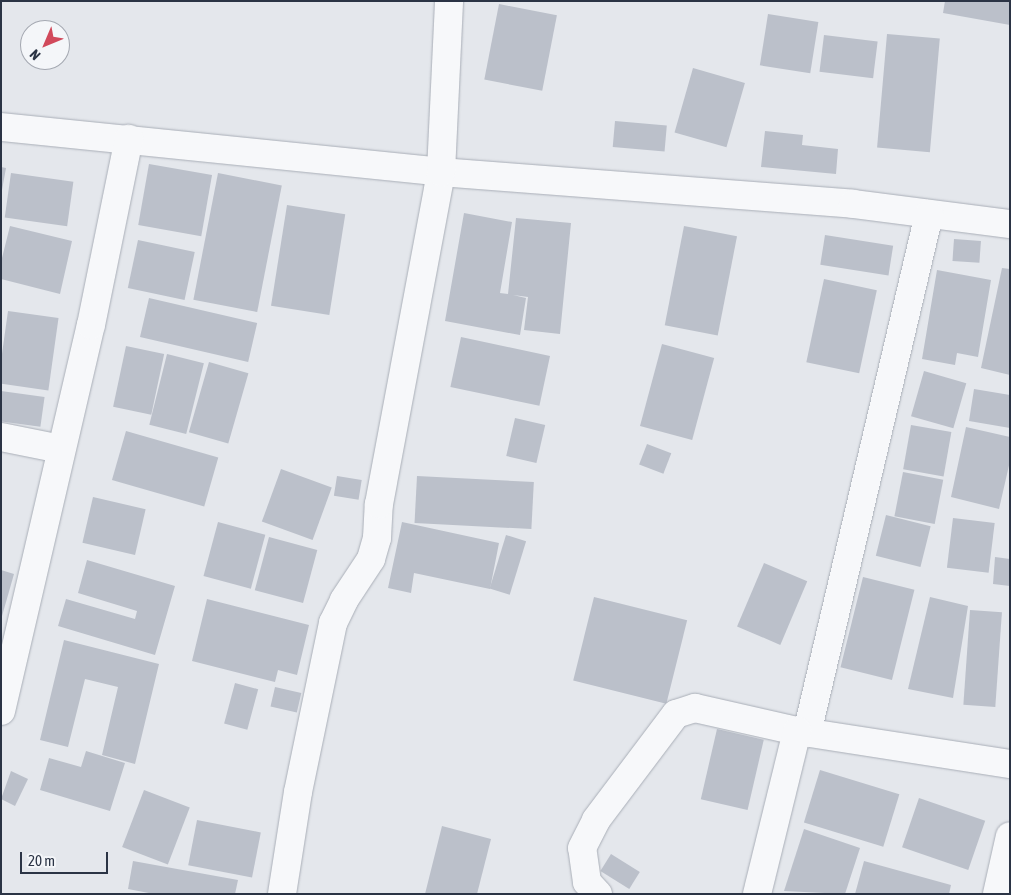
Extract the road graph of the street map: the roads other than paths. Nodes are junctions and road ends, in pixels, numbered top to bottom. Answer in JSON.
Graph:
{"nodes":[{"id":1,"x":449,"y":1,"type":"edge"},
{"id":2,"x":1,"y":127,"type":"edge"},
{"id":3,"x":129,"y":139,"type":"junction"},
{"id":4,"x":442,"y":172,"type":"junction"},
{"id":5,"x":929,"y":214,"type":"junction"},
{"id":6,"x":1010,"y":224,"type":"edge"},
{"id":7,"x":1,"y":437,"type":"edge"},
{"id":8,"x":62,"y":449,"type":"junction"},
{"id":9,"x":1,"y":711,"type":"edge"},
{"id":10,"x":802,"y":732,"type":"junction"},
{"id":11,"x":1010,"y":764,"type":"edge"},
{"id":12,"x":1010,"y":836,"type":"edge"},
{"id":13,"x":282,"y":894,"type":"edge"},
{"id":14,"x":598,"y":894,"type":"edge"},
{"id":15,"x":757,"y":894,"type":"edge"},
{"id":16,"x":997,"y":894,"type":"edge"}],
"edges":[{"from":1,"to":4,"type":"street"},
{"from":2,"to":3,"type":"street"},
{"from":3,"to":4,"type":"street"},
{"from":3,"to":8,"type":"street"},
{"from":4,"to":5,"type":"street"},
{"from":4,"to":13,"type":"street"},
{"from":5,"to":6,"type":"street"},
{"from":5,"to":10,"type":"street"},
{"from":7,"to":8,"type":"street"},
{"from":8,"to":9,"type":"street"},
{"from":10,"to":11,"type":"street"},
{"from":10,"to":14,"type":"street"},
{"from":10,"to":15,"type":"street"},
{"from":12,"to":16,"type":"street"}]}
